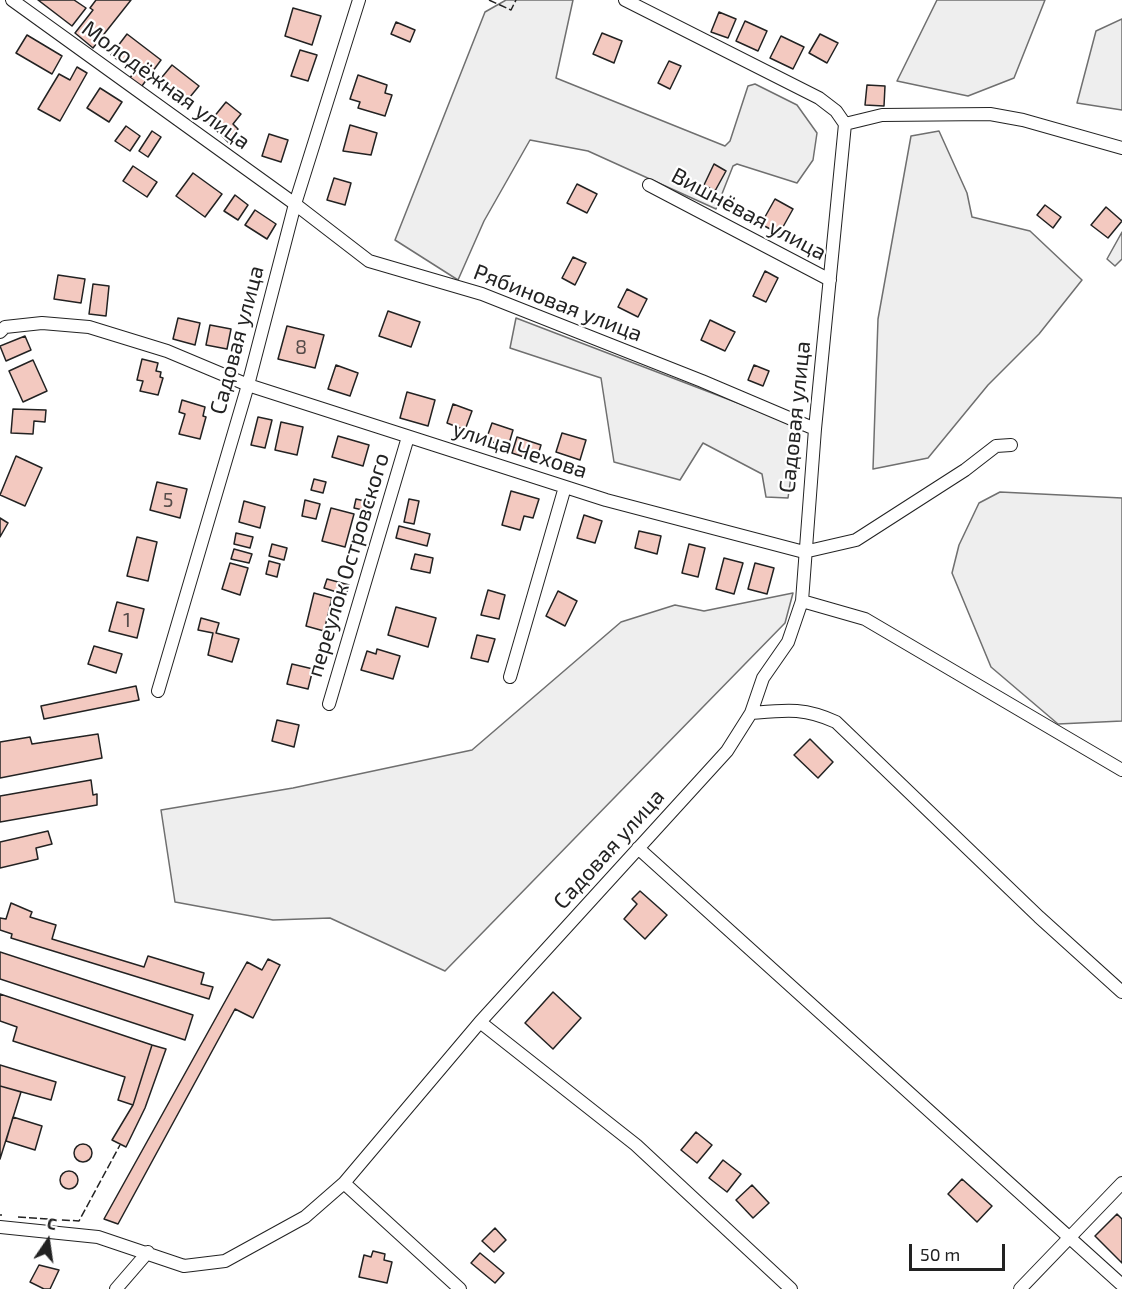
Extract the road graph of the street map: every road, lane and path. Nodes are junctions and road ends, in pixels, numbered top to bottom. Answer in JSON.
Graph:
{"nodes":[{"id":1,"x":12,"y":0,"type":"edge"},
{"id":2,"x":358,"y":0,"type":"edge"},
{"id":3,"x":626,"y":0,"type":"edge"},
{"id":4,"x":845,"y":124,"type":"junction"},
{"id":5,"x":1122,"y":148,"type":"edge"},
{"id":6,"x":649,"y":185,"type":"dead end"},
{"id":7,"x":295,"y":204,"type":"junction"},
{"id":8,"x":830,"y":280,"type":"junction"},
{"id":9,"x":0,"y":332,"type":"edge"},
{"id":10,"x":248,"y":385,"type":"junction"},
{"id":11,"x":814,"y":429,"type":"junction"},
{"id":12,"x":408,"y":437,"type":"junction"},
{"id":13,"x":1011,"y":445,"type":"dead end"},
{"id":14,"x":565,"y":487,"type":"junction"},
{"id":15,"x":804,"y":552,"type":"junction"},
{"id":16,"x":802,"y":601,"type":"junction"},
{"id":17,"x":510,"y":677,"type":"dead end"},
{"id":18,"x":158,"y":691,"type":"dead end"},
{"id":19,"x":329,"y":704,"type":"dead end"},
{"id":20,"x":751,"y":713,"type":"junction"},
{"id":21,"x":1122,"y":770,"type":"edge"},
{"id":22,"x":638,"y":848,"type":"junction"},
{"id":23,"x":1122,"y":992,"type":"edge"},
{"id":24,"x":480,"y":1022,"type":"junction"},
{"id":25,"x":344,"y":1183,"type":"junction"},
{"id":26,"x":1122,"y":1183,"type":"edge"},
{"id":27,"x":0,"y":1227,"type":"edge"},
{"id":28,"x":1071,"y":1237,"type":"junction"},
{"id":29,"x":148,"y":1252,"type":"junction"},
{"id":30,"x":1122,"y":1285,"type":"edge"},
{"id":31,"x":116,"y":1289,"type":"edge"},
{"id":32,"x":460,"y":1289,"type":"edge"},
{"id":33,"x":791,"y":1289,"type":"edge"},
{"id":34,"x":1020,"y":1289,"type":"edge"}],
"edges":[{"from":1,"to":7,"type":"street","name":"Молодёжная улица"},
{"from":2,"to":7,"type":"street","name":"Садовая улица"},
{"from":3,"to":4,"type":"street"},
{"from":4,"to":5,"type":"street"},
{"from":4,"to":8,"type":"street","name":"Садовая улица"},
{"from":6,"to":8,"type":"street","name":"Вишнёвая улица"},
{"from":7,"to":10,"type":"street","name":"Садовая улица"},
{"from":7,"to":11,"type":"street","name":"Рябиновая улица"},
{"from":8,"to":11,"type":"street","name":"Садовая улица"},
{"from":9,"to":10,"type":"street","name":"улица Чехова"},
{"from":10,"to":12,"type":"street","name":"улица Чехова"},
{"from":10,"to":18,"type":"street","name":"Садовая улица"},
{"from":11,"to":15,"type":"street","name":"Садовая улица"},
{"from":12,"to":14,"type":"street","name":"улица Чехова"},
{"from":12,"to":19,"type":"street","name":"переулок Островского"},
{"from":13,"to":15,"type":"street","name":"улица Чехова"},
{"from":14,"to":15,"type":"street","name":"улица Чехова"},
{"from":14,"to":17,"type":"street"},
{"from":15,"to":16,"type":"street","name":"Садовая улица"},
{"from":16,"to":20,"type":"street","name":"Садовая улица"},
{"from":16,"to":21,"type":"street"},
{"from":20,"to":22,"type":"street","name":"Садовая улица"},
{"from":20,"to":23,"type":"street"},
{"from":22,"to":24,"type":"street","name":"Садовая улица"},
{"from":22,"to":28,"type":"street"},
{"from":24,"to":25,"type":"street","name":"Садовая улица"},
{"from":24,"to":33,"type":"street"},
{"from":25,"to":29,"type":"street","name":"Садовая улица"},
{"from":25,"to":32,"type":"street"},
{"from":26,"to":28,"type":"street"},
{"from":27,"to":29,"type":"street","name":"Садовая улица"},
{"from":28,"to":30,"type":"street"},
{"from":28,"to":34,"type":"street"},
{"from":29,"to":31,"type":"street"}]}
